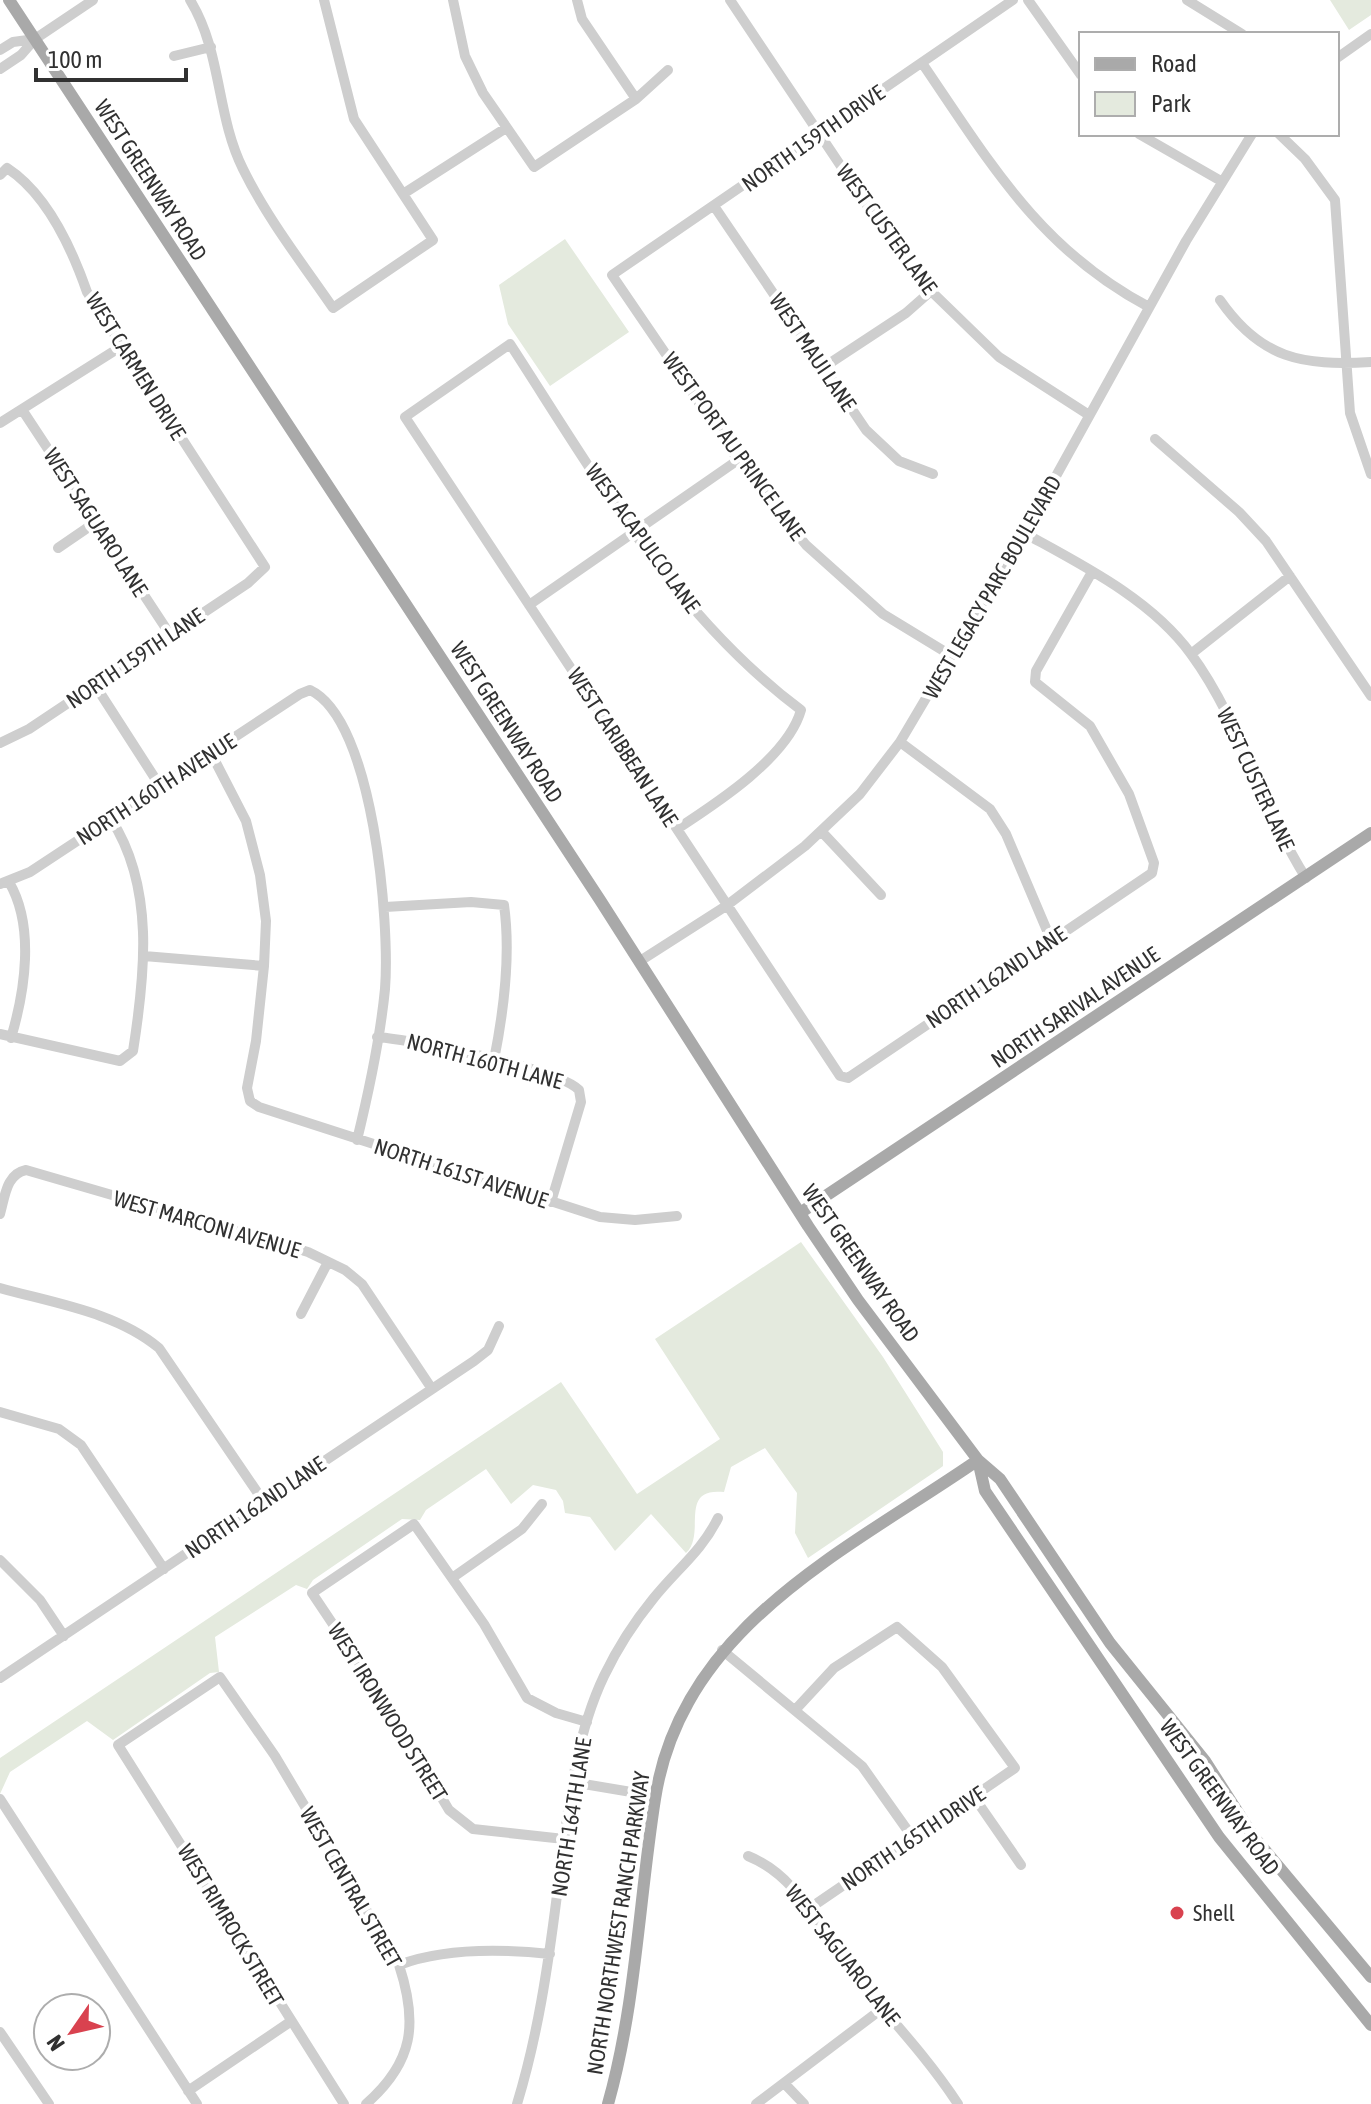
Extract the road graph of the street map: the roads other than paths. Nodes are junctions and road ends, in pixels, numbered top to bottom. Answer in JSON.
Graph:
{"nodes":[{"id":1,"x":9,"y":0,"type":"edge"},
{"id":2,"x":93,"y":0,"type":"edge"},
{"id":3,"x":190,"y":0,"type":"edge"},
{"id":4,"x":324,"y":0,"type":"edge"},
{"id":5,"x":453,"y":0,"type":"edge"},
{"id":6,"x":577,"y":0,"type":"edge"},
{"id":7,"x":730,"y":0,"type":"edge"},
{"id":8,"x":1013,"y":0,"type":"edge"},
{"id":9,"x":1028,"y":0,"type":"edge"},
{"id":10,"x":1187,"y":0,"type":"edge"},
{"id":11,"x":1239,"y":32,"type":"edge"},
{"id":12,"x":1371,"y":34,"type":"edge"},
{"id":13,"x":35,"y":39,"type":"junction"},
{"id":14,"x":211,"y":47,"type":"junction"},
{"id":15,"x":0,"y":50,"type":"edge"},
{"id":16,"x":174,"y":56,"type":"dead end"},
{"id":17,"x":1339,"y":57,"type":"edge"},
{"id":18,"x":922,"y":63,"type":"junction"},
{"id":19,"x":0,"y":69,"type":"edge"},
{"id":20,"x":668,"y":70,"type":"dead end"},
{"id":21,"x":1079,"y":72,"type":"edge"},
{"id":22,"x":636,"y":99,"type":"junction"},
{"id":23,"x":506,"y":128,"type":"junction"},
{"id":24,"x":819,"y":133,"type":"junction"},
{"id":25,"x":1142,"y":136,"type":"edge"},
{"id":26,"x":1251,"y":136,"type":"edge"},
{"id":27,"x":1281,"y":136,"type":"edge"},
{"id":28,"x":3,"y":171,"type":"edge"},
{"id":29,"x":1221,"y":181,"type":"junction"},
{"id":30,"x":403,"y":194,"type":"junction"},
{"id":31,"x":714,"y":206,"type":"junction"},
{"id":32,"x":612,"y":275,"type":"joint"},
{"id":33,"x":931,"y":291,"type":"junction"},
{"id":34,"x":1220,"y":300,"type":"dead end"},
{"id":35,"x":1149,"y":307,"type":"junction"},
{"id":36,"x":122,"y":346,"type":"junction"},
{"id":37,"x":1371,"y":362,"type":"edge"},
{"id":38,"x":1345,"y":364,"type":"junction"},
{"id":39,"x":824,"y":367,"type":"junction"},
{"id":40,"x":23,"y":411,"type":"junction"},
{"id":41,"x":1089,"y":415,"type":"junction"},
{"id":42,"x":405,"y":417,"type":"joint"},
{"id":43,"x":0,"y":423,"type":"edge"},
{"id":44,"x":1155,"y":439,"type":"dead end"},
{"id":45,"x":738,"y":460,"type":"junction"},
{"id":46,"x":933,"y":474,"type":"dead end"},
{"id":47,"x":1371,"y":474,"type":"edge"},
{"id":48,"x":96,"y":522,"type":"junction"},
{"id":49,"x":633,"y":532,"type":"junction"},
{"id":50,"x":1024,"y":533,"type":"junction"},
{"id":51,"x":58,"y":548,"type":"dead end"},
{"id":52,"x":265,"y":567,"type":"joint"},
{"id":53,"x":1092,"y":572,"type":"junction"},
{"id":54,"x":1290,"y":576,"type":"junction"},
{"id":55,"x":529,"y":605,"type":"junction"},
{"id":56,"x":169,"y":633,"type":"junction"},
{"id":57,"x":1191,"y":654,"type":"junction"},
{"id":58,"x":952,"y":656,"type":"junction"},
{"id":59,"x":95,"y":685,"type":"junction"},
{"id":60,"x":1371,"y":696,"type":"edge"},
{"id":61,"x":900,"y":742,"type":"junction"},
{"id":62,"x":0,"y":743,"type":"edge"},
{"id":63,"x":211,"y":753,"type":"junction"},
{"id":64,"x":160,"y":786,"type":"junction"},
{"id":65,"x":111,"y":819,"type":"junction"},
{"id":66,"x":677,"y":829,"type":"junction"},
{"id":67,"x":822,"y":832,"type":"junction"},
{"id":68,"x":1371,"y":833,"type":"edge"},
{"id":69,"x":1306,"y":878,"type":"junction"},
{"id":70,"x":5,"y":883,"type":"edge"},
{"id":71,"x":881,"y":895,"type":"dead end"},
{"id":72,"x":726,"y":906,"type":"junction"},
{"id":73,"x":385,"y":907,"type":"junction"},
{"id":74,"x":1051,"y":940,"type":"junction"},
{"id":75,"x":144,"y":956,"type":"junction"},
{"id":76,"x":640,"y":961,"type":"junction"},
{"id":77,"x":264,"y":966,"type":"junction"},
{"id":78,"x":6,"y":1036,"type":"edge"},
{"id":79,"x":377,"y":1037,"type":"junction"},
{"id":80,"x":494,"y":1060,"type":"junction"},
{"id":81,"x":840,"y":1076,"type":"joint"},
{"id":82,"x":357,"y":1140,"type":"junction"},
{"id":83,"x":551,"y":1202,"type":"junction"},
{"id":84,"x":800,"y":1213,"type":"junction"},
{"id":85,"x":0,"y":1214,"type":"edge"},
{"id":86,"x":677,"y":1216,"type":"dead end"},
{"id":87,"x":328,"y":1262,"type":"junction"},
{"id":88,"x":0,"y":1288,"type":"edge"},
{"id":89,"x":301,"y":1314,"type":"dead end"},
{"id":90,"x":499,"y":1326,"type":"dead end"},
{"id":91,"x":432,"y":1389,"type":"junction"},
{"id":92,"x":0,"y":1412,"type":"edge"},
{"id":93,"x":978,"y":1460,"type":"junction"},
{"id":94,"x":264,"y":1502,"type":"junction"},
{"id":95,"x":542,"y":1504,"type":"dead end"},
{"id":96,"x":718,"y":1518,"type":"dead end"},
{"id":97,"x":0,"y":1560,"type":"edge"},
{"id":98,"x":164,"y":1569,"type":"junction"},
{"id":99,"x":452,"y":1578,"type":"junction"},
{"id":100,"x":64,"y":1636,"type":"junction"},
{"id":101,"x":722,"y":1650,"type":"junction"},
{"id":102,"x":220,"y":1677,"type":"joint"},
{"id":103,"x":0,"y":1678,"type":"edge"},
{"id":104,"x":796,"y":1709,"type":"junction"},
{"id":105,"x":587,"y":1722,"type":"junction"},
{"id":106,"x":572,"y":1782,"type":"junction"},
{"id":107,"x":655,"y":1796,"type":"junction"},
{"id":108,"x":974,"y":1797,"type":"junction"},
{"id":109,"x":0,"y":1799,"type":"edge"},
{"id":110,"x":913,"y":1838,"type":"junction"},
{"id":111,"x":564,"y":1839,"type":"junction"},
{"id":112,"x":748,"y":1856,"type":"dead end"},
{"id":113,"x":1021,"y":1865,"type":"dead end"},
{"id":114,"x":810,"y":1908,"type":"junction"},
{"id":115,"x":550,"y":1954,"type":"junction"},
{"id":116,"x":399,"y":1965,"type":"junction"},
{"id":117,"x":1371,"y":1977,"type":"edge"},
{"id":118,"x":883,"y":2008,"type":"junction"},
{"id":119,"x":290,"y":2022,"type":"junction"},
{"id":120,"x":1371,"y":2025,"type":"edge"},
{"id":121,"x":0,"y":2032,"type":"edge"},
{"id":122,"x":784,"y":2083,"type":"junction"},
{"id":123,"x":188,"y":2091,"type":"junction"},
{"id":124,"x":49,"y":2104,"type":"edge"},
{"id":125,"x":197,"y":2104,"type":"edge"},
{"id":126,"x":344,"y":2104,"type":"edge"},
{"id":127,"x":366,"y":2104,"type":"edge"},
{"id":128,"x":517,"y":2104,"type":"edge"},
{"id":129,"x":608,"y":2104,"type":"edge"},
{"id":130,"x":756,"y":2104,"type":"edge"},
{"id":131,"x":804,"y":2104,"type":"edge"},
{"id":132,"x":958,"y":2104,"type":"edge"}],
"edges":[{"from":1,"to":13,"type":"main road","name":"WEST GREENWAY ROAD"},
{"from":2,"to":13,"type":"street"},
{"from":3,"to":14,"type":"street"},
{"from":4,"to":30,"type":"street"},
{"from":5,"to":23,"type":"street"},
{"from":6,"to":22,"type":"street"},
{"from":7,"to":24,"type":"street","name":"WEST CUSTER LANE"},
{"from":8,"to":18,"type":"street","name":"NORTH 159TH DRIVE"},
{"from":9,"to":21,"type":"street"},
{"from":10,"to":11,"type":"street"},
{"from":12,"to":17,"type":"street"},
{"from":13,"to":15,"type":"street"},
{"from":13,"to":19,"type":"street"},
{"from":13,"to":76,"type":"main road","name":"WEST GREENWAY ROAD"},
{"from":14,"to":16,"type":"street"},
{"from":14,"to":30,"type":"street"},
{"from":18,"to":24,"type":"street","name":"NORTH 159TH DRIVE"},
{"from":18,"to":35,"type":"street"},
{"from":20,"to":22,"type":"street"},
{"from":22,"to":23,"type":"street"},
{"from":23,"to":30,"type":"street"},
{"from":24,"to":31,"type":"street","name":"NORTH 159TH DRIVE"},
{"from":24,"to":33,"type":"street","name":"WEST CUSTER LANE"},
{"from":25,"to":29,"type":"street"},
{"from":26,"to":29,"type":"street","name":"WEST LEGACY PARC BOULEVARD"},
{"from":27,"to":38,"type":"street"},
{"from":28,"to":36,"type":"street","name":"WEST CARMEN DRIVE"},
{"from":29,"to":35,"type":"street","name":"WEST LEGACY PARC BOULEVARD"},
{"from":31,"to":32,"type":"street","name":"NORTH 159TH DRIVE"},
{"from":31,"to":39,"type":"street","name":"WEST MAUI LANE"},
{"from":32,"to":45,"type":"street","name":"WEST PORT AU PRINCE LANE"},
{"from":33,"to":39,"type":"street"},
{"from":33,"to":41,"type":"street","name":"WEST CUSTER LANE"},
{"from":34,"to":38,"type":"street"},
{"from":35,"to":41,"type":"street","name":"WEST LEGACY PARC BOULEVARD"},
{"from":36,"to":40,"type":"street"},
{"from":36,"to":52,"type":"street","name":"WEST CARMEN DRIVE"},
{"from":37,"to":38,"type":"street"},
{"from":38,"to":47,"type":"street"},
{"from":39,"to":46,"type":"street","name":"WEST MAUI LANE"},
{"from":40,"to":43,"type":"street"},
{"from":40,"to":48,"type":"street","name":"WEST SAGUARO LANE"},
{"from":41,"to":50,"type":"street","name":"WEST LEGACY PARC BOULEVARD"},
{"from":42,"to":49,"type":"street","name":"WEST ACAPULCO LANE"},
{"from":42,"to":55,"type":"street","name":"WEST CARIBBEAN LANE"},
{"from":44,"to":54,"type":"street"},
{"from":45,"to":49,"type":"street"},
{"from":45,"to":58,"type":"street","name":"WEST PORT AU PRINCE LANE"},
{"from":48,"to":51,"type":"street"},
{"from":48,"to":56,"type":"street","name":"WEST SAGUARO LANE"},
{"from":49,"to":55,"type":"street"},
{"from":49,"to":66,"type":"street","name":"WEST ACAPULCO LANE"},
{"from":50,"to":53,"type":"street","name":"WEST CUSTER LANE"},
{"from":50,"to":58,"type":"street","name":"WEST LEGACY PARC BOULEVARD"},
{"from":52,"to":56,"type":"street","name":"NORTH 159TH LANE"},
{"from":53,"to":57,"type":"street","name":"WEST CUSTER LANE"},
{"from":53,"to":74,"type":"street","name":"NORTH 162ND LANE"},
{"from":54,"to":57,"type":"street"},
{"from":54,"to":60,"type":"street"},
{"from":55,"to":66,"type":"street","name":"WEST CARIBBEAN LANE"},
{"from":56,"to":59,"type":"street","name":"NORTH 159TH LANE"},
{"from":57,"to":69,"type":"street","name":"WEST CUSTER LANE"},
{"from":58,"to":61,"type":"street","name":"WEST LEGACY PARC BOULEVARD"},
{"from":59,"to":62,"type":"street","name":"NORTH 159TH LANE"},
{"from":59,"to":64,"type":"street"},
{"from":61,"to":67,"type":"street","name":"WEST LEGACY PARC BOULEVARD"},
{"from":61,"to":74,"type":"street"},
{"from":63,"to":64,"type":"street","name":"NORTH 160TH AVENUE"},
{"from":63,"to":73,"type":"street","name":"NORTH 160TH AVENUE"},
{"from":63,"to":77,"type":"street"},
{"from":64,"to":65,"type":"street","name":"NORTH 160TH AVENUE"},
{"from":65,"to":70,"type":"street","name":"NORTH 160TH AVENUE"},
{"from":65,"to":75,"type":"street"},
{"from":66,"to":72,"type":"street","name":"WEST CARIBBEAN LANE"},
{"from":67,"to":71,"type":"street"},
{"from":67,"to":72,"type":"street","name":"WEST LEGACY PARC BOULEVARD"},
{"from":68,"to":69,"type":"main road","name":"NORTH SARIVAL AVENUE"},
{"from":69,"to":84,"type":"main road","name":"NORTH SARIVAL AVENUE"},
{"from":70,"to":78,"type":"street"},
{"from":72,"to":76,"type":"street","name":"WEST LEGACY PARC BOULEVARD"},
{"from":72,"to":81,"type":"street","name":"WEST CARIBBEAN LANE"},
{"from":73,"to":79,"type":"street"},
{"from":73,"to":80,"type":"street"},
{"from":74,"to":81,"type":"street","name":"NORTH 162ND LANE"},
{"from":75,"to":77,"type":"street"},
{"from":75,"to":78,"type":"street"},
{"from":76,"to":84,"type":"main road","name":"WEST GREENWAY ROAD"},
{"from":77,"to":82,"type":"street","name":"NORTH 161ST AVENUE"},
{"from":79,"to":80,"type":"street","name":"NORTH 160TH LANE"},
{"from":79,"to":82,"type":"street"},
{"from":80,"to":83,"type":"street","name":"NORTH 160TH LANE"},
{"from":82,"to":83,"type":"street","name":"NORTH 161ST AVENUE"},
{"from":83,"to":86,"type":"street","name":"NORTH 161ST AVENUE"},
{"from":84,"to":93,"type":"main road","name":"WEST GREENWAY ROAD"},
{"from":85,"to":87,"type":"street","name":"WEST MARCONI AVENUE"},
{"from":87,"to":89,"type":"street"},
{"from":87,"to":91,"type":"street","name":"WEST MARCONI AVENUE"},
{"from":88,"to":94,"type":"street"},
{"from":90,"to":91,"type":"street","name":"NORTH 162ND LANE"},
{"from":91,"to":94,"type":"street","name":"NORTH 162ND LANE"},
{"from":92,"to":98,"type":"street"},
{"from":93,"to":101,"type":"main road","name":"NORTH NORTHWEST RANCH PARKWAY"},
{"from":93,"to":117,"type":"main road","name":"WEST GREENWAY ROAD"},
{"from":93,"to":120,"type":"main road","name":"WEST GREENWAY ROAD"},
{"from":94,"to":98,"type":"street","name":"NORTH 162ND LANE"},
{"from":95,"to":99,"type":"street"},
{"from":96,"to":105,"type":"street","name":"NORTH 164TH LANE"},
{"from":97,"to":100,"type":"street"},
{"from":98,"to":100,"type":"street","name":"NORTH 162ND LANE"},
{"from":99,"to":105,"type":"street"},
{"from":99,"to":111,"type":"street","name":"WEST IRONWOOD STREET"},
{"from":100,"to":103,"type":"street","name":"NORTH 162ND LANE"},
{"from":101,"to":104,"type":"street"},
{"from":101,"to":107,"type":"main road","name":"NORTH NORTHWEST RANCH PARKWAY"},
{"from":102,"to":116,"type":"street","name":"WEST CENTRAL STREET"},
{"from":102,"to":119,"type":"street","name":"WEST RIMROCK STREET"},
{"from":104,"to":108,"type":"street","name":"NORTH 165TH DRIVE"},
{"from":104,"to":110,"type":"street"},
{"from":105,"to":106,"type":"street","name":"NORTH 164TH LANE"},
{"from":106,"to":107,"type":"street"},
{"from":106,"to":111,"type":"street","name":"NORTH 164TH LANE"},
{"from":107,"to":129,"type":"main road","name":"NORTH NORTHWEST RANCH PARKWAY"},
{"from":108,"to":110,"type":"street","name":"NORTH 165TH DRIVE"},
{"from":108,"to":113,"type":"street"},
{"from":109,"to":123,"type":"street"},
{"from":110,"to":114,"type":"street","name":"NORTH 165TH DRIVE"},
{"from":111,"to":115,"type":"street","name":"NORTH 164TH LANE"},
{"from":112,"to":114,"type":"street","name":"WEST SAGUARO LANE"},
{"from":114,"to":118,"type":"street","name":"WEST SAGUARO LANE"},
{"from":115,"to":116,"type":"street"},
{"from":115,"to":128,"type":"street","name":"NORTH 164TH LANE"},
{"from":116,"to":127,"type":"street","name":"WEST CENTRAL STREET"},
{"from":118,"to":122,"type":"street"},
{"from":118,"to":132,"type":"street","name":"WEST SAGUARO LANE"},
{"from":119,"to":123,"type":"street"},
{"from":119,"to":126,"type":"street","name":"WEST RIMROCK STREET"},
{"from":121,"to":124,"type":"street"},
{"from":122,"to":130,"type":"street"},
{"from":122,"to":131,"type":"street"},
{"from":123,"to":125,"type":"street"}]}
